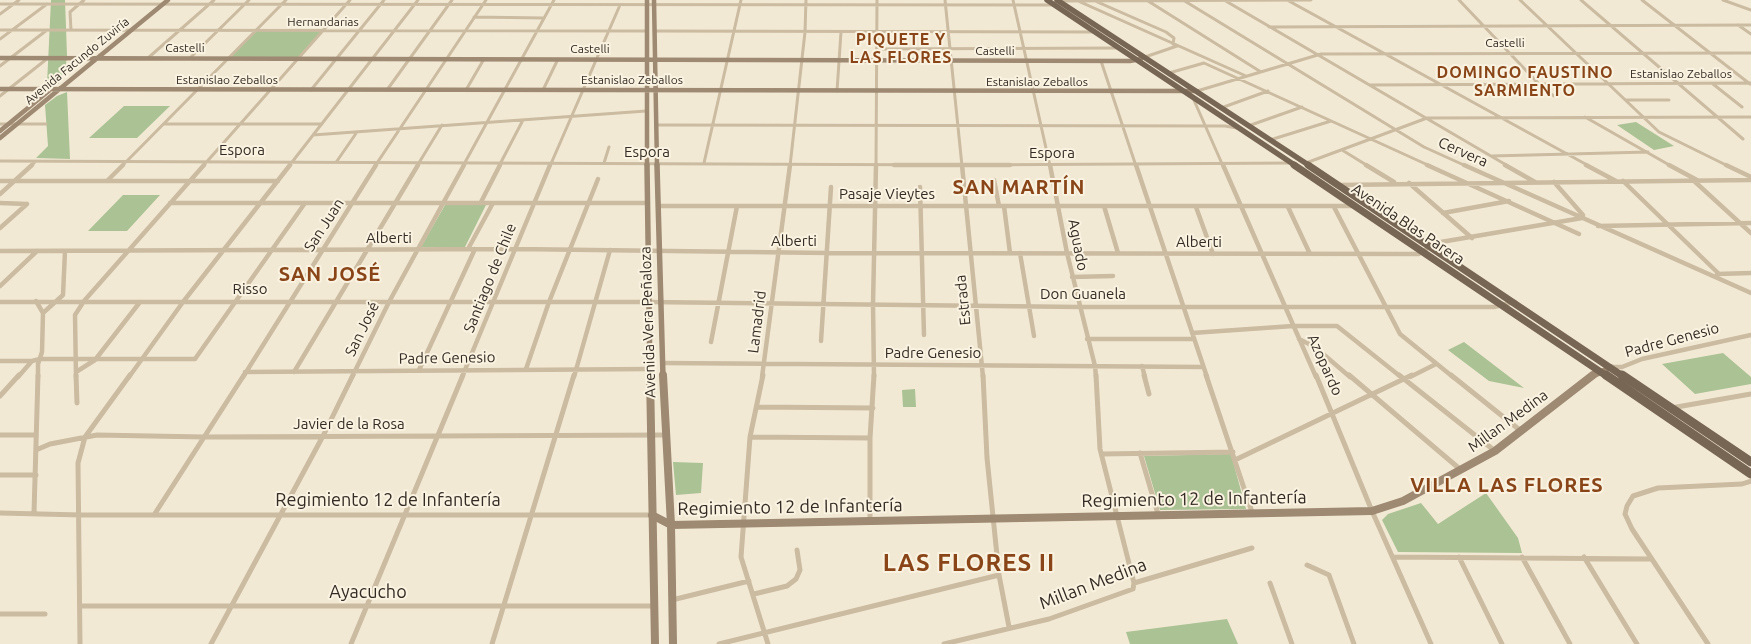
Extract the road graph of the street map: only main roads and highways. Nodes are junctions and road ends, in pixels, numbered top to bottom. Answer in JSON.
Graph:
{"nodes":[{"id":1,"x":168,"y":0,"type":"edge"},
{"id":2,"x":1055,"y":2,"type":"edge"},
{"id":3,"x":162,"y":3,"type":"edge"},
{"id":4,"x":647,"y":3,"type":"edge"},
{"id":5,"x":654,"y":3,"type":"edge"},
{"id":6,"x":1145,"y":57,"type":"junction"},
{"id":7,"x":0,"y":58,"type":"edge"},
{"id":8,"x":92,"y":59,"type":"junction"},
{"id":9,"x":647,"y":60,"type":"junction"},
{"id":10,"x":655,"y":60,"type":"junction"},
{"id":11,"x":1137,"y":60,"type":"junction"},
{"id":12,"x":77,"y":68,"type":"junction"},
{"id":13,"x":62,"y":85,"type":"junction"},
{"id":14,"x":0,"y":89,"type":"edge"},
{"id":15,"x":50,"y":89,"type":"junction"},
{"id":16,"x":57,"y":89,"type":"junction"},
{"id":17,"x":90,"y":90,"type":"junction"},
{"id":18,"x":646,"y":90,"type":"junction"},
{"id":19,"x":656,"y":90,"type":"junction"},
{"id":20,"x":1185,"y":92,"type":"junction"},
{"id":21,"x":1197,"y":92,"type":"junction"},
{"id":22,"x":0,"y":132,"type":"edge"},
{"id":23,"x":0,"y":138,"type":"edge"},
{"id":24,"x":1428,"y":249,"type":"junction"},
{"id":25,"x":1611,"y":367,"type":"junction"},
{"id":26,"x":1600,"y":370,"type":"junction"},
{"id":27,"x":1751,"y":462,"type":"edge"},
{"id":28,"x":1751,"y":474,"type":"edge"},
{"id":29,"x":1372,"y":511,"type":"joint"},
{"id":30,"x":652,"y":515,"type":"junction"},
{"id":31,"x":671,"y":526,"type":"junction"},
{"id":32,"x":655,"y":644,"type":"edge"},
{"id":33,"x":673,"y":644,"type":"edge"}],
"edges":[{"from":1,"to":3,"type":"main road","name":"Avenida Facundo Zuviría"},
{"from":2,"to":6,"type":"main road","name":"Avenida Blas Parera"},
{"from":2,"to":11,"type":"main road","name":"Avenida Blas Parera"},
{"from":3,"to":8,"type":"main road","name":"Avenida Facundo Zuviría"},
{"from":4,"to":9,"type":"main road","name":"Avenida Vera Peñaloza"},
{"from":5,"to":10,"type":"main road","name":"Avenida Vera Peñaloza"},
{"from":6,"to":11,"type":"main road","name":"Castelli"},
{"from":6,"to":21,"type":"main road","name":"Avenida Blas Parera"},
{"from":7,"to":8,"type":"main road","name":"Castelli"},
{"from":8,"to":9,"type":"main road","name":"Castelli"},
{"from":8,"to":12,"type":"main road","name":"Avenida Facundo Zuviría"},
{"from":8,"to":13,"type":"main road","name":"Avenida Facundo Zuviría"},
{"from":9,"to":10,"type":"main road","name":"Castelli"},
{"from":9,"to":18,"type":"main road","name":"Avenida Vera Peñaloza"},
{"from":10,"to":11,"type":"main road","name":"Castelli"},
{"from":10,"to":19,"type":"main road","name":"Avenida Vera Peñaloza"},
{"from":11,"to":20,"type":"main road","name":"Avenida Blas Parera"},
{"from":12,"to":13,"type":"main road"},
{"from":12,"to":15,"type":"main road","name":"Avenida Facundo Zuviría"},
{"from":13,"to":16,"type":"main road","name":"Avenida Facundo Zuviría"},
{"from":13,"to":17,"type":"main road"},
{"from":14,"to":15,"type":"main road","name":"Estanislao Zeballos"},
{"from":15,"to":16,"type":"main road","name":"Estanislao Zeballos"},
{"from":15,"to":22,"type":"main road","name":"Avenida Facundo Zuviría"},
{"from":16,"to":17,"type":"main road","name":"Estanislao Zeballos"},
{"from":16,"to":23,"type":"main road","name":"Avenida Facundo Zuviría"},
{"from":17,"to":18,"type":"main road","name":"Estanislao Zeballos"},
{"from":18,"to":19,"type":"main road","name":"Estanislao Zeballos"},
{"from":18,"to":30,"type":"main road","name":"Avenida Vera Peñaloza"},
{"from":19,"to":20,"type":"main road","name":"Estanislao Zeballos"},
{"from":19,"to":31,"type":"main road","name":"Avenida Vera Peñaloza"},
{"from":20,"to":21,"type":"main road","name":"Estanislao Zeballos"},
{"from":20,"to":24,"type":"main road","name":"Avenida Blas Parera"},
{"from":21,"to":24,"type":"main road","name":"Avenida Blas Parera"},
{"from":24,"to":25,"type":"main road","name":"Avenida Blas Parera"},
{"from":24,"to":26,"type":"main road","name":"Avenida Blas Parera"},
{"from":25,"to":26,"type":"main road","name":"Padre Genesio"},
{"from":25,"to":27,"type":"main road","name":"Avenida Blas Parera"},
{"from":26,"to":28,"type":"main road","name":"Avenida Blas Parera"},
{"from":26,"to":29,"type":"main road","name":"Millan Medina"},
{"from":29,"to":31,"type":"main road","name":"Regimiento 12 de Infantería"},
{"from":30,"to":31,"type":"main road","name":"Regimiento 12 de Infantería"},
{"from":30,"to":32,"type":"main road","name":"Avenida Vera Peñaloza"},
{"from":31,"to":33,"type":"main road","name":"Avenida Vera Peñaloza"}]}
